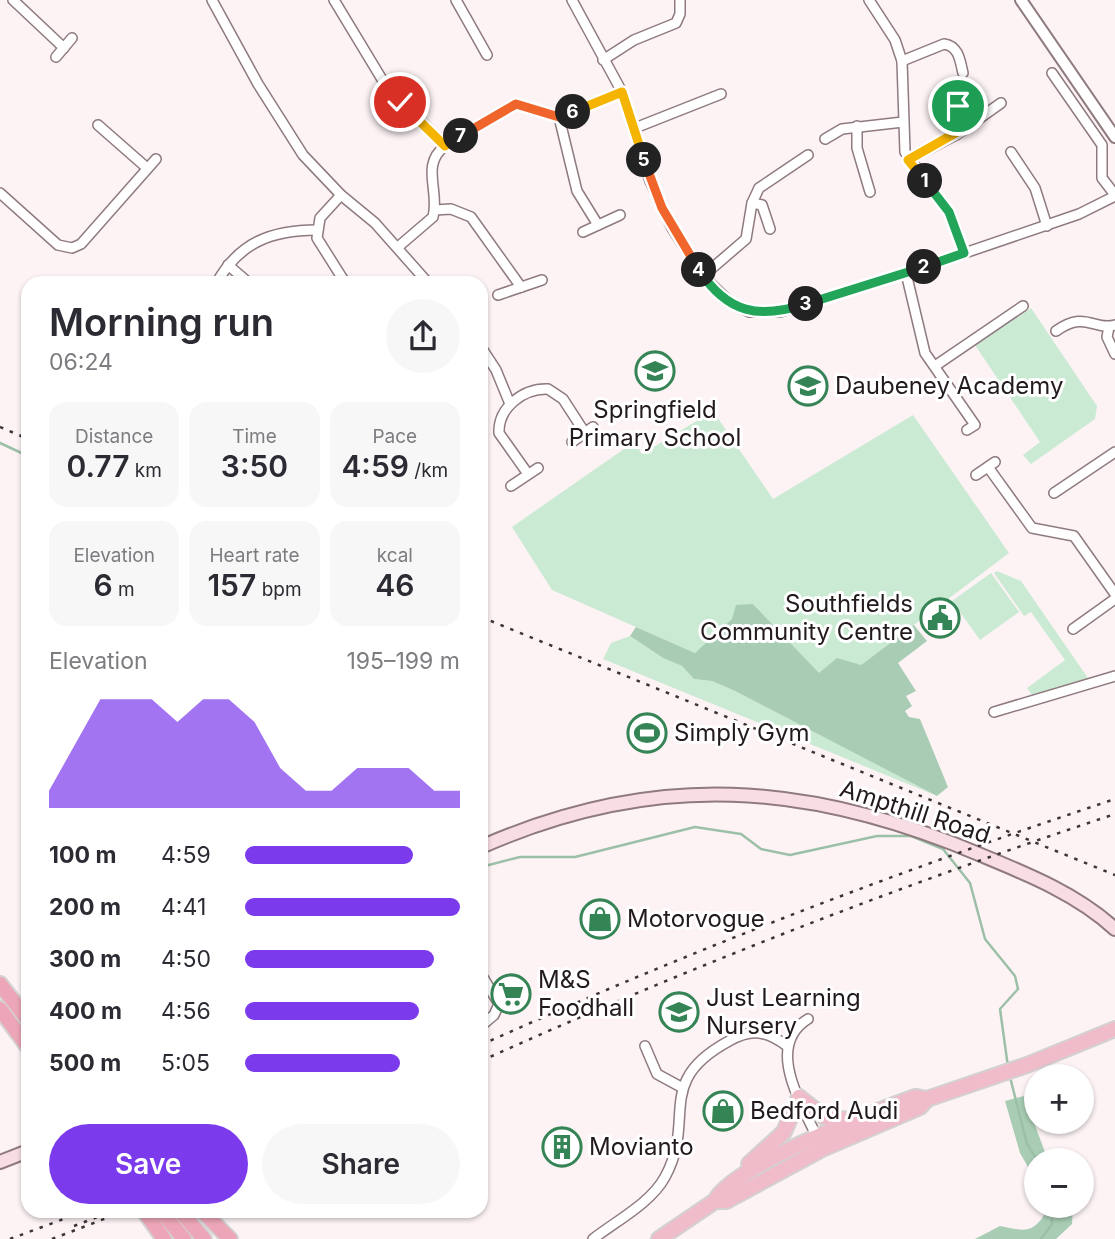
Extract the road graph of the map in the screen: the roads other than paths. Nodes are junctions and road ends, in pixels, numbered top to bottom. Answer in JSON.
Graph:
{"nodes":[{"id":1,"x":13,"y":0,"type":"edge"},
{"id":2,"x":212,"y":0,"type":"edge"},
{"id":3,"x":334,"y":0,"type":"edge"},
{"id":4,"x":456,"y":0,"type":"edge"},
{"id":5,"x":572,"y":0,"type":"edge"},
{"id":6,"x":680,"y":0,"type":"edge"},
{"id":7,"x":869,"y":0,"type":"edge"},
{"id":8,"x":1021,"y":0,"type":"edge"},
{"id":9,"x":72,"y":38,"type":"dead end"},
{"id":10,"x":64,"y":48,"type":"junction"},
{"id":11,"x":487,"y":55,"type":"dead end"},
{"id":12,"x":56,"y":57,"type":"dead end"},
{"id":13,"x":603,"y":60,"type":"junction"},
{"id":14,"x":902,"y":61,"type":"junction"},
{"id":15,"x":964,"y":73,"type":"dead end"},
{"id":16,"x":1052,"y":74,"type":"dead end"},
{"id":17,"x":622,"y":92,"type":"junction"},
{"id":18,"x":721,"y":93,"type":"dead end"},
{"id":19,"x":1001,"y":103,"type":"dead end"},
{"id":20,"x":958,"y":106,"type":"dead end"},
{"id":21,"x":559,"y":117,"type":"junction"},
{"id":22,"x":903,"y":122,"type":"junction"},
{"id":23,"x":973,"y":123,"type":"junction"},
{"id":24,"x":1111,"y":123,"type":"edge"},
{"id":25,"x":98,"y":125,"type":"dead end"},
{"id":26,"x":857,"y":126,"type":"junction"},
{"id":27,"x":635,"y":128,"type":"junction"},
{"id":28,"x":1115,"y":137,"type":"edge"},
{"id":29,"x":825,"y":139,"type":"dead end"},
{"id":30,"x":445,"y":146,"type":"junction"},
{"id":31,"x":1011,"y":152,"type":"dead end"},
{"id":32,"x":808,"y":155,"type":"dead end"},
{"id":33,"x":156,"y":159,"type":"dead end"},
{"id":34,"x":908,"y":160,"type":"junction"},
{"id":35,"x":147,"y":168,"type":"junction"},
{"id":36,"x":870,"y":192,"type":"dead end"},
{"id":37,"x":0,"y":193,"type":"edge"},
{"id":38,"x":341,"y":195,"type":"junction"},
{"id":39,"x":1115,"y":195,"type":"edge"},
{"id":40,"x":752,"y":203,"type":"junction"},
{"id":41,"x":435,"y":210,"type":"junction"},
{"id":42,"x":620,"y":215,"type":"dead end"},
{"id":43,"x":598,"y":225,"type":"junction"},
{"id":44,"x":1047,"y":226,"type":"junction"},
{"id":45,"x":770,"y":229,"type":"dead end"},
{"id":46,"x":317,"y":230,"type":"junction"},
{"id":47,"x":583,"y":232,"type":"dead end"},
{"id":48,"x":398,"y":247,"type":"junction"},
{"id":49,"x":964,"y":253,"type":"junction"},
{"id":50,"x":228,"y":265,"type":"junction"},
{"id":51,"x":906,"y":273,"type":"junction"},
{"id":52,"x":221,"y":276,"type":"edge"},
{"id":53,"x":241,"y":276,"type":"edge"},
{"id":54,"x":341,"y":276,"type":"edge"},
{"id":55,"x":422,"y":276,"type":"edge"},
{"id":56,"x":703,"y":276,"type":"junction"},
{"id":57,"x":542,"y":280,"type":"dead end"},
{"id":58,"x":521,"y":287,"type":"junction"},
{"id":59,"x":498,"y":295,"type":"dead end"},
{"id":60,"x":1023,"y":306,"type":"dead end"},
{"id":61,"x":1112,"y":326,"type":"edge"},
{"id":62,"x":1056,"y":331,"type":"dead end"},
{"id":63,"x":1115,"y":354,"type":"edge"},
{"id":64,"x":488,"y":358,"type":"edge"},
{"id":65,"x":935,"y":366,"type":"junction"},
{"id":66,"x":510,"y":404,"type":"junction"},
{"id":67,"x":967,"y":430,"type":"dead end"},
{"id":68,"x":572,"y":442,"type":"dead end"},
{"id":69,"x":1115,"y":452,"type":"edge"},
{"id":70,"x":538,"y":468,"type":"dead end"},
{"id":71,"x":527,"y":474,"type":"junction"},
{"id":72,"x":976,"y":475,"type":"dead end"},
{"id":73,"x":512,"y":486,"type":"dead end"},
{"id":74,"x":1055,"y":493,"type":"dead end"},
{"id":75,"x":1115,"y":597,"type":"edge"},
{"id":76,"x":1073,"y":629,"type":"dead end"},
{"id":77,"x":1115,"y":676,"type":"edge"},
{"id":78,"x":994,"y":712,"type":"dead end"},
{"id":79,"x":488,"y":844,"type":"edge"},
{"id":80,"x":1115,"y":929,"type":"edge"},
{"id":81,"x":0,"y":984,"type":"edge"},
{"id":82,"x":488,"y":986,"type":"edge"},
{"id":83,"x":0,"y":1009,"type":"edge"},
{"id":84,"x":21,"y":1010,"type":"edge"},
{"id":85,"x":808,"y":1019,"type":"dead end"},
{"id":86,"x":488,"y":1020,"type":"edge"},
{"id":87,"x":1115,"y":1021,"type":"edge"},
{"id":88,"x":1115,"y":1029,"type":"edge"},
{"id":89,"x":1115,"y":1037,"type":"edge"},
{"id":90,"x":21,"y":1038,"type":"edge"},
{"id":91,"x":1084,"y":1042,"type":"junction"},
{"id":92,"x":645,"y":1046,"type":"dead end"},
{"id":93,"x":787,"y":1046,"type":"junction"},
{"id":94,"x":681,"y":1087,"type":"junction"},
{"id":95,"x":799,"y":1097,"type":"junction"},
{"id":96,"x":926,"y":1099,"type":"junction"},
{"id":97,"x":852,"y":1121,"type":"junction"},
{"id":98,"x":819,"y":1142,"type":"junction"},
{"id":99,"x":21,"y":1154,"type":"edge"},
{"id":100,"x":0,"y":1162,"type":"edge"},
{"id":101,"x":738,"y":1179,"type":"junction"},
{"id":102,"x":715,"y":1201,"type":"junction"},
{"id":103,"x":149,"y":1218,"type":"edge"},
{"id":104,"x":167,"y":1218,"type":"edge"},
{"id":105,"x":186,"y":1218,"type":"edge"},
{"id":106,"x":209,"y":1218,"type":"edge"},
{"id":107,"x":164,"y":1239,"type":"edge"},
{"id":108,"x":184,"y":1239,"type":"edge"},
{"id":109,"x":204,"y":1239,"type":"edge"},
{"id":110,"x":230,"y":1239,"type":"edge"},
{"id":111,"x":593,"y":1239,"type":"edge"},
{"id":112,"x":659,"y":1239,"type":"edge"}],
"edges":[{"from":1,"to":10,"type":"street"},
{"from":2,"to":38,"type":"street"},
{"from":3,"to":30,"type":"street"},
{"from":4,"to":11,"type":"street"},
{"from":5,"to":13,"type":"street"},
{"from":6,"to":13,"type":"street"},
{"from":7,"to":14,"type":"street"},
{"from":8,"to":24,"type":"street"},
{"from":9,"to":10,"type":"street"},
{"from":10,"to":12,"type":"street"},
{"from":13,"to":17,"type":"street"},
{"from":14,"to":15,"type":"street"},
{"from":14,"to":22,"type":"street"},
{"from":16,"to":39,"type":"street"},
{"from":17,"to":21,"type":"street"},
{"from":17,"to":27,"type":"street"},
{"from":18,"to":27,"type":"street"},
{"from":19,"to":23,"type":"street"},
{"from":20,"to":23,"type":"street"},
{"from":21,"to":30,"type":"street"},
{"from":21,"to":43,"type":"street"},
{"from":22,"to":26,"type":"street"},
{"from":22,"to":34,"type":"street"},
{"from":23,"to":34,"type":"street"},
{"from":24,"to":28,"type":"street"},
{"from":25,"to":35,"type":"street"},
{"from":26,"to":29,"type":"street"},
{"from":26,"to":36,"type":"street"},
{"from":27,"to":56,"type":"street"},
{"from":30,"to":41,"type":"street"},
{"from":31,"to":44,"type":"street"},
{"from":32,"to":40,"type":"street"},
{"from":33,"to":35,"type":"street"},
{"from":34,"to":49,"type":"street"},
{"from":35,"to":37,"type":"street"},
{"from":38,"to":46,"type":"street"},
{"from":38,"to":48,"type":"street"},
{"from":39,"to":44,"type":"street"},
{"from":40,"to":45,"type":"street"},
{"from":40,"to":56,"type":"street"},
{"from":41,"to":48,"type":"street"},
{"from":41,"to":58,"type":"street"},
{"from":42,"to":43,"type":"street"},
{"from":43,"to":47,"type":"street"},
{"from":44,"to":49,"type":"street"},
{"from":46,"to":50,"type":"street"},
{"from":46,"to":54,"type":"street"},
{"from":48,"to":55,"type":"street"},
{"from":49,"to":51,"type":"street"},
{"from":50,"to":52,"type":"street"},
{"from":50,"to":53,"type":"street"},
{"from":51,"to":56,"type":"street"},
{"from":51,"to":65,"type":"street"},
{"from":57,"to":58,"type":"street"},
{"from":58,"to":59,"type":"street"},
{"from":60,"to":65,"type":"street"},
{"from":61,"to":62,"type":"street"},
{"from":61,"to":63,"type":"street"},
{"from":64,"to":66,"type":"street"},
{"from":65,"to":67,"type":"street"},
{"from":66,"to":68,"type":"street"},
{"from":66,"to":71,"type":"street"},
{"from":69,"to":74,"type":"street"},
{"from":70,"to":71,"type":"street"},
{"from":71,"to":73,"type":"street"},
{"from":72,"to":75,"type":"street"},
{"from":75,"to":76,"type":"street"},
{"from":77,"to":78,"type":"street"},
{"from":79,"to":80,"type":"main road","name":"Ampthill Road"},
{"from":81,"to":84,"type":"highway"},
{"from":82,"to":86,"type":"street"},
{"from":83,"to":90,"type":"highway"},
{"from":85,"to":93,"type":"street"},
{"from":87,"to":91,"type":"main road"},
{"from":88,"to":91,"type":"main road"},
{"from":89,"to":91,"type":"main road"},
{"from":91,"to":96,"type":"main road"},
{"from":92,"to":94,"type":"street"},
{"from":93,"to":94,"type":"street"},
{"from":93,"to":95,"type":"street"},
{"from":94,"to":111,"type":"street"},
{"from":95,"to":97,"type":"main road"},
{"from":95,"to":98,"type":"street"},
{"from":95,"to":101,"type":"main road"},
{"from":96,"to":97,"type":"main road"},
{"from":96,"to":98,"type":"main road"},
{"from":97,"to":98,"type":"main road"},
{"from":98,"to":101,"type":"main road"},
{"from":98,"to":102,"type":"main road"},
{"from":99,"to":100,"type":"main road"},
{"from":101,"to":102,"type":"main road"},
{"from":102,"to":112,"type":"main road"},
{"from":103,"to":107,"type":"highway"},
{"from":104,"to":108,"type":"highway"},
{"from":105,"to":109,"type":"highway"},
{"from":106,"to":110,"type":"highway"}]}
